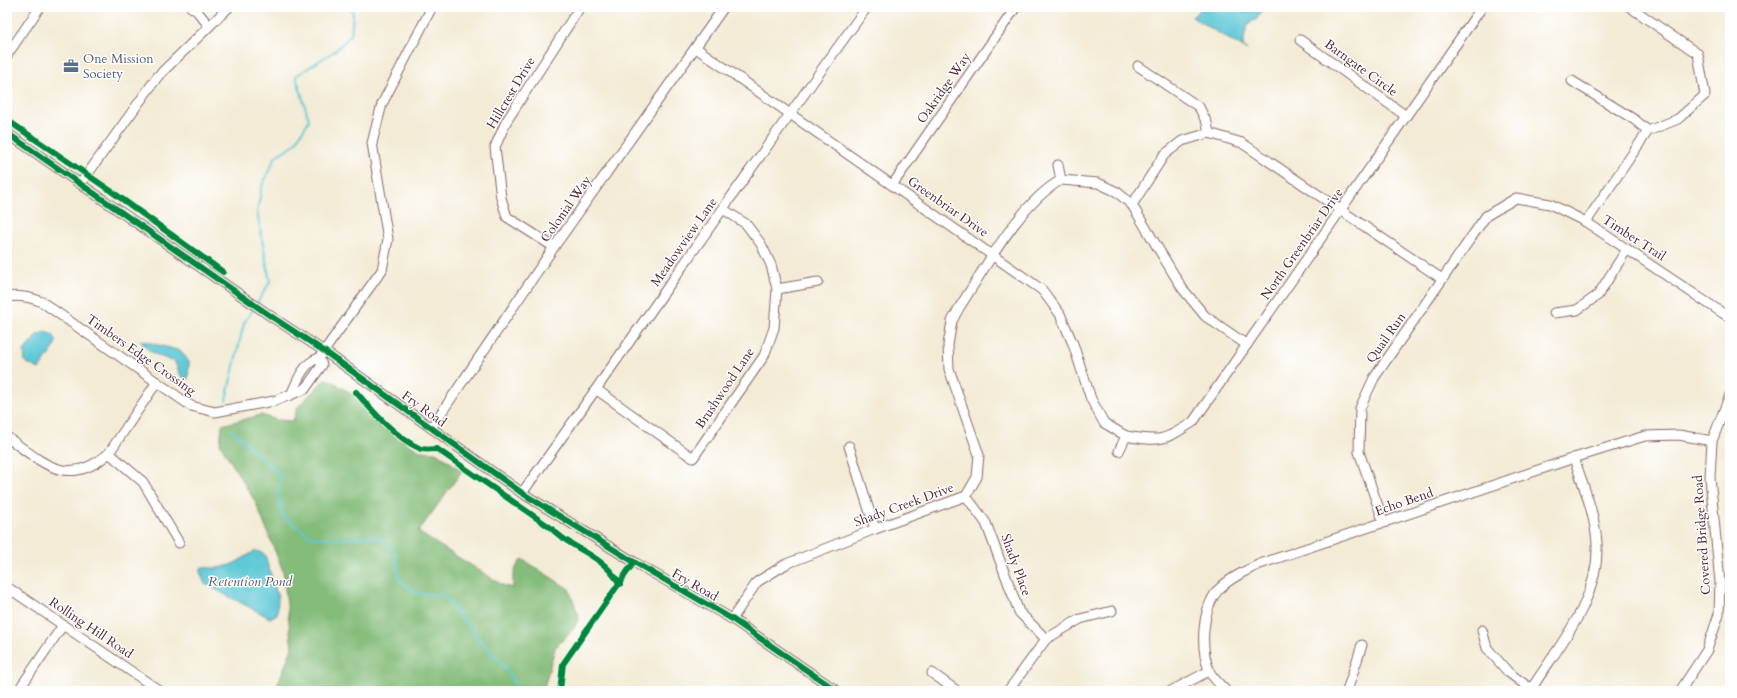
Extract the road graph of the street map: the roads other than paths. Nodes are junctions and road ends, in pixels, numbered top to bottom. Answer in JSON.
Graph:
{"nodes":[{"id":1,"x":40,"y":7,"type":"edge"},
{"id":2,"x":191,"y":7,"type":"edge"},
{"id":3,"x":229,"y":7,"type":"edge"},
{"id":4,"x":432,"y":7,"type":"edge"},
{"id":5,"x":580,"y":7,"type":"edge"},
{"id":6,"x":724,"y":7,"type":"edge"},
{"id":7,"x":867,"y":7,"type":"edge"},
{"id":8,"x":1016,"y":7,"type":"edge"},
{"id":9,"x":1482,"y":7,"type":"edge"},
{"id":10,"x":1630,"y":7,"type":"edge"},
{"id":11,"x":209,"y":26,"type":"junction"},
{"id":12,"x":1300,"y":40,"type":"dead end"},
{"id":13,"x":696,"y":48,"type":"junction"},
{"id":14,"x":7,"y":55,"type":"edge"},
{"id":15,"x":1138,"y":66,"type":"dead end"},
{"id":16,"x":1572,"y":81,"type":"dead end"},
{"id":17,"x":790,"y":113,"type":"junction"},
{"id":18,"x":1406,"y":116,"type":"junction"},
{"id":19,"x":1648,"y":131,"type":"junction"},
{"id":20,"x":7,"y":132,"type":"edge"},
{"id":21,"x":1208,"y":133,"type":"junction"},
{"id":22,"x":1058,"y":165,"type":"dead end"},
{"id":23,"x":1062,"y":180,"type":"junction"},
{"id":24,"x":81,"y":183,"type":"junction"},
{"id":25,"x":893,"y":184,"type":"junction"},
{"id":26,"x":1516,"y":198,"type":"joint"},
{"id":27,"x":1132,"y":205,"type":"junction"},
{"id":28,"x":723,"y":209,"type":"junction"},
{"id":29,"x":1342,"y":211,"type":"junction"},
{"id":30,"x":1586,"y":222,"type":"junction"},
{"id":31,"x":554,"y":247,"type":"junction"},
{"id":32,"x":1626,"y":249,"type":"junction"},
{"id":33,"x":994,"y":255,"type":"junction"},
{"id":34,"x":1442,"y":278,"type":"junction"},
{"id":35,"x":818,"y":282,"type":"dead end"},
{"id":36,"x":777,"y":289,"type":"junction"},
{"id":37,"x":7,"y":297,"type":"edge"},
{"id":38,"x":1554,"y":313,"type":"dead end"},
{"id":39,"x":1730,"y":318,"type":"edge"},
{"id":40,"x":1247,"y":345,"type":"junction"},
{"id":41,"x":322,"y":355,"type":"junction"},
{"id":42,"x":157,"y":382,"type":"junction"},
{"id":43,"x":597,"y":390,"type":"junction"},
{"id":44,"x":1730,"y":395,"type":"edge"},
{"id":45,"x":431,"y":428,"type":"junction"},
{"id":46,"x":1126,"y":436,"type":"junction"},
{"id":47,"x":7,"y":437,"type":"edge"},
{"id":48,"x":1712,"y":441,"type":"junction"},
{"id":49,"x":849,"y":446,"type":"dead end"},
{"id":50,"x":1119,"y":451,"type":"dead end"},
{"id":51,"x":109,"y":452,"type":"junction"},
{"id":52,"x":1574,"y":458,"type":"junction"},
{"id":53,"x":522,"y":493,"type":"junction"},
{"id":54,"x":966,"y":496,"type":"junction"},
{"id":55,"x":1384,"y":523,"type":"junction"},
{"id":56,"x":875,"y":529,"type":"junction"},
{"id":57,"x":179,"y":543,"type":"dead end"},
{"id":58,"x":1720,"y":582,"type":"junction"},
{"id":59,"x":1730,"y":582,"type":"edge"},
{"id":60,"x":7,"y":587,"type":"edge"},
{"id":61,"x":1112,"y":611,"type":"dead end"},
{"id":62,"x":732,"y":619,"type":"junction"},
{"id":63,"x":63,"y":625,"type":"junction"},
{"id":64,"x":1482,"y":630,"type":"dead end"},
{"id":65,"x":1046,"y":639,"type":"junction"},
{"id":66,"x":1362,"y":645,"type":"dead end"},
{"id":67,"x":1209,"y":671,"type":"junction"},
{"id":68,"x":932,"y":673,"type":"dead end"},
{"id":69,"x":1530,"y":690,"type":"edge"},
{"id":70,"x":18,"y":691,"type":"edge"},
{"id":71,"x":160,"y":691,"type":"edge"},
{"id":72,"x":837,"y":691,"type":"edge"},
{"id":73,"x":957,"y":691,"type":"edge"},
{"id":74,"x":1008,"y":691,"type":"edge"},
{"id":75,"x":1170,"y":691,"type":"edge"},
{"id":76,"x":1226,"y":691,"type":"edge"},
{"id":77,"x":1347,"y":691,"type":"edge"},
{"id":78,"x":1680,"y":691,"type":"edge"}],
"edges":[{"from":1,"to":14,"type":"street"},
{"from":2,"to":11,"type":"street"},
{"from":3,"to":11,"type":"street"},
{"from":4,"to":41,"type":"street","name":"Timbers Edge Crossing"},
{"from":5,"to":31,"type":"street","name":"Hillcrest Drive"},
{"from":6,"to":13,"type":"street","name":"Colonial Way"},
{"from":7,"to":17,"type":"street","name":"Meadowview Lane"},
{"from":8,"to":25,"type":"street","name":"Oakridge Way"},
{"from":9,"to":18,"type":"street","name":"North Greenbriar Drive"},
{"from":10,"to":19,"type":"street"},
{"from":11,"to":24,"type":"street"},
{"from":12,"to":18,"type":"street","name":"Barngate Circle"},
{"from":13,"to":17,"type":"street","name":"Greenbriar Drive"},
{"from":13,"to":31,"type":"street","name":"Colonial Way"},
{"from":15,"to":21,"type":"street"},
{"from":16,"to":19,"type":"street"},
{"from":17,"to":25,"type":"street","name":"Greenbriar Drive"},
{"from":17,"to":28,"type":"street","name":"Meadowview Lane"},
{"from":18,"to":29,"type":"street","name":"North Greenbriar Drive"},
{"from":19,"to":30,"type":"street"},
{"from":20,"to":24,"type":"street","name":"Fry Road"},
{"from":21,"to":27,"type":"street"},
{"from":21,"to":29,"type":"street"},
{"from":22,"to":23,"type":"street"},
{"from":23,"to":27,"type":"street"},
{"from":23,"to":33,"type":"street","name":"Shady Creek Drive"},
{"from":24,"to":41,"type":"street","name":"Fry Road"},
{"from":25,"to":33,"type":"street","name":"Greenbriar Drive"},
{"from":26,"to":30,"type":"street","name":"Timber Trail"},
{"from":26,"to":34,"type":"street","name":"Quail Run"},
{"from":27,"to":40,"type":"street"},
{"from":28,"to":36,"type":"street","name":"Brushwood Lane"},
{"from":28,"to":43,"type":"street","name":"Meadowview Lane"},
{"from":29,"to":34,"type":"street"},
{"from":29,"to":40,"type":"street","name":"North Greenbriar Drive"},
{"from":30,"to":32,"type":"street","name":"Timber Trail"},
{"from":31,"to":45,"type":"street","name":"Colonial Way"},
{"from":32,"to":38,"type":"street"},
{"from":32,"to":39,"type":"street","name":"Timber Trail"},
{"from":33,"to":46,"type":"street","name":"Greenbriar Drive"},
{"from":33,"to":54,"type":"street","name":"Shady Creek Drive"},
{"from":34,"to":55,"type":"street","name":"Quail Run"},
{"from":35,"to":36,"type":"street"},
{"from":36,"to":43,"type":"street","name":"Brushwood Lane"},
{"from":37,"to":42,"type":"street","name":"Timbers Edge Crossing"},
{"from":40,"to":46,"type":"street","name":"North Greenbriar Drive"},
{"from":41,"to":42,"type":"street","name":"Timbers Edge Crossing"},
{"from":41,"to":45,"type":"street","name":"Fry Road"},
{"from":42,"to":51,"type":"street"},
{"from":43,"to":53,"type":"street","name":"Meadowview Lane"},
{"from":44,"to":48,"type":"street","name":"Covered Bridge Road"},
{"from":45,"to":53,"type":"street","name":"Fry Road"},
{"from":46,"to":50,"type":"street"},
{"from":47,"to":51,"type":"street"},
{"from":48,"to":52,"type":"street","name":"Echo Bend"},
{"from":48,"to":58,"type":"street","name":"Covered Bridge Road"},
{"from":49,"to":56,"type":"street"},
{"from":51,"to":57,"type":"street"},
{"from":52,"to":55,"type":"street","name":"Echo Bend"},
{"from":52,"to":69,"type":"street"},
{"from":53,"to":62,"type":"street","name":"Fry Road"},
{"from":54,"to":56,"type":"street","name":"Shady Creek Drive"},
{"from":54,"to":65,"type":"street","name":"Shady Place"},
{"from":55,"to":67,"type":"street","name":"Echo Bend"},
{"from":56,"to":62,"type":"street","name":"Shady Creek Drive"},
{"from":58,"to":59,"type":"street"},
{"from":58,"to":78,"type":"street","name":"Covered Bridge Road"},
{"from":60,"to":63,"type":"street","name":"Rolling Hill Road"},
{"from":61,"to":65,"type":"street"},
{"from":62,"to":72,"type":"street","name":"Fry Road"},
{"from":63,"to":70,"type":"street"},
{"from":63,"to":71,"type":"street","name":"Rolling Hill Road"},
{"from":64,"to":69,"type":"street"},
{"from":65,"to":74,"type":"street"},
{"from":66,"to":77,"type":"street"},
{"from":67,"to":75,"type":"street"},
{"from":67,"to":76,"type":"street","name":"Echo Bend"},
{"from":68,"to":73,"type":"street"}]}
